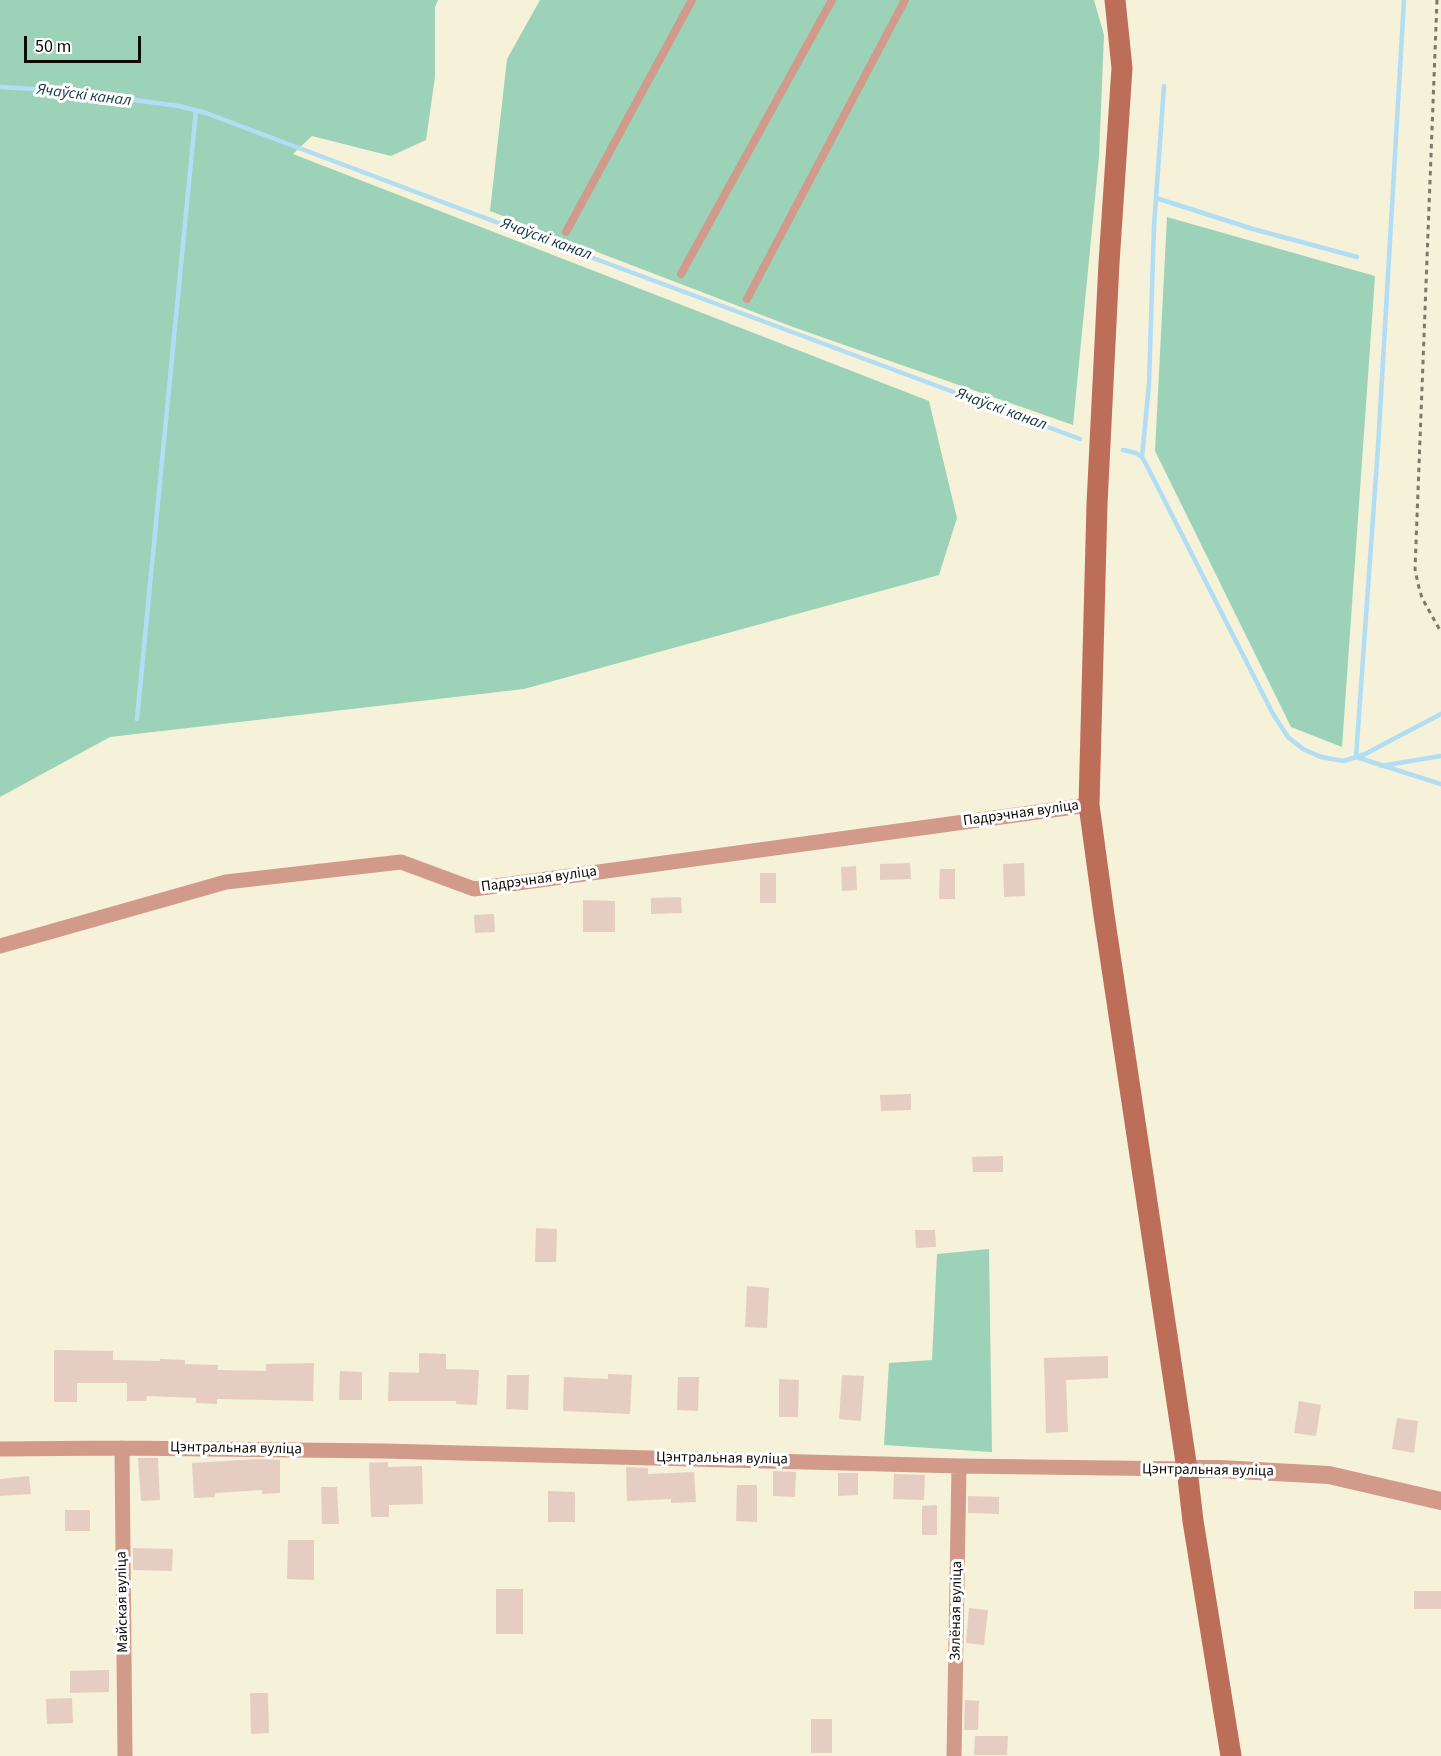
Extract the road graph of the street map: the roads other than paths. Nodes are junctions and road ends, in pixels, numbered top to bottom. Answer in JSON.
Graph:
{"nodes":[{"id":1,"x":692,"y":0,"type":"edge"},
{"id":2,"x":832,"y":0,"type":"edge"},
{"id":3,"x":905,"y":0,"type":"edge"},
{"id":4,"x":1115,"y":0,"type":"edge"},
{"id":5,"x":566,"y":232,"type":"dead end"},
{"id":6,"x":681,"y":274,"type":"dead end"},
{"id":7,"x":747,"y":299,"type":"dead end"},
{"id":8,"x":1089,"y":805,"type":"junction"},
{"id":9,"x":0,"y":946,"type":"edge"},
{"id":10,"x":122,"y":1448,"type":"junction"},
{"id":11,"x":0,"y":1449,"type":"edge"},
{"id":12,"x":959,"y":1466,"type":"junction"},
{"id":13,"x":1187,"y":1469,"type":"junction"},
{"id":14,"x":1441,"y":1501,"type":"edge"},
{"id":15,"x":125,"y":1756,"type":"edge"},
{"id":16,"x":954,"y":1756,"type":"edge"},
{"id":17,"x":1231,"y":1756,"type":"edge"}],
"edges":[{"from":1,"to":5,"type":"lane"},
{"from":2,"to":6,"type":"lane"},
{"from":3,"to":7,"type":"lane"},
{"from":4,"to":8,"type":"main road"},
{"from":8,"to":9,"type":"street","name":"Падрэчная вуліца"},
{"from":8,"to":13,"type":"main road"},
{"from":10,"to":11,"type":"street","name":"Цэнтральная вуліца"},
{"from":10,"to":12,"type":"street","name":"Цэнтральная вуліца"},
{"from":10,"to":15,"type":"street","name":"Майская вуліца"},
{"from":12,"to":13,"type":"street","name":"Цэнтральная вуліца"},
{"from":12,"to":16,"type":"street","name":"Зялёная вуліца"},
{"from":13,"to":14,"type":"street","name":"Цэнтральная вуліца"},
{"from":13,"to":17,"type":"main road"}]}
